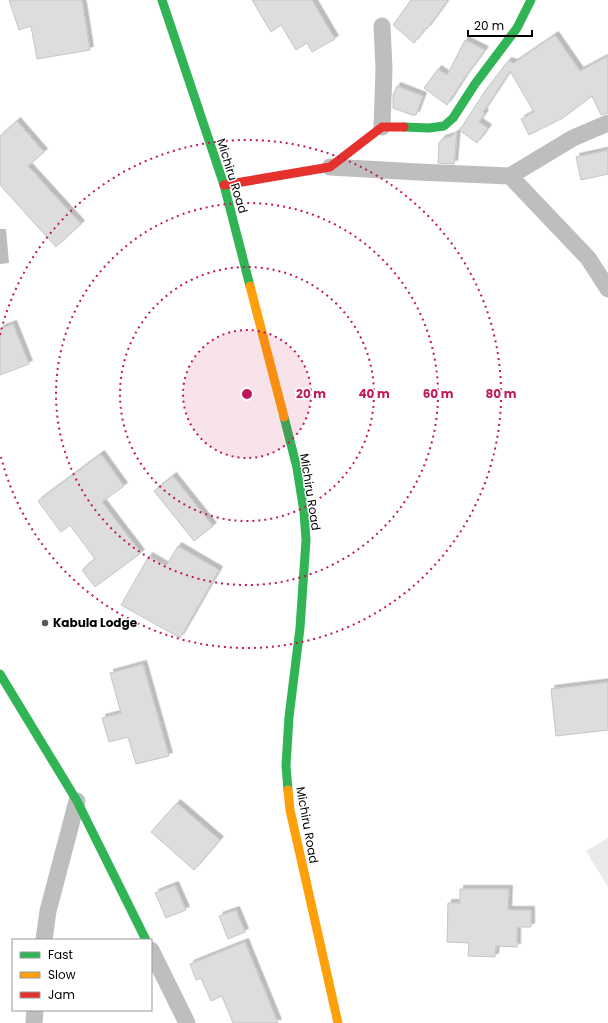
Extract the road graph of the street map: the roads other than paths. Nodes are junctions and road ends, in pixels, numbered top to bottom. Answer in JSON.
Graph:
{"nodes":[{"id":1,"x":162,"y":0,"type":"edge"},
{"id":2,"x":532,"y":0,"type":"edge"},
{"id":3,"x":382,"y":26,"type":"dead end"},
{"id":4,"x":608,"y":122,"type":"edge"},
{"id":5,"x":382,"y":127,"type":"junction"},
{"id":6,"x":330,"y":167,"type":"junction"},
{"id":7,"x":510,"y":176,"type":"junction"},
{"id":8,"x":224,"y":185,"type":"junction"},
{"id":9,"x":608,"y":289,"type":"edge"},
{"id":10,"x":0,"y":674,"type":"edge"},
{"id":11,"x":77,"y":801,"type":"junction"},
{"id":12,"x":44,"y":939,"type":"edge"},
{"id":13,"x":146,"y":939,"type":"edge"},
{"id":14,"x":152,"y":952,"type":"edge"},
{"id":15,"x":35,"y":1011,"type":"edge"},
{"id":16,"x":34,"y":1023,"type":"edge"},
{"id":17,"x":187,"y":1023,"type":"edge"},
{"id":18,"x":338,"y":1023,"type":"edge"}],
"edges":[{"from":1,"to":8,"type":"street","name":"Michiru Road"},
{"from":2,"to":5,"type":"street"},
{"from":3,"to":5,"type":"street"},
{"from":4,"to":7,"type":"street"},
{"from":5,"to":6,"type":"street"},
{"from":6,"to":7,"type":"street"},
{"from":6,"to":8,"type":"street"},
{"from":7,"to":9,"type":"street"},
{"from":8,"to":18,"type":"street","name":"Michiru Road"},
{"from":10,"to":11,"type":"street"},
{"from":11,"to":12,"type":"street"},
{"from":11,"to":13,"type":"street"},
{"from":14,"to":17,"type":"street"},
{"from":15,"to":16,"type":"street"}]}
